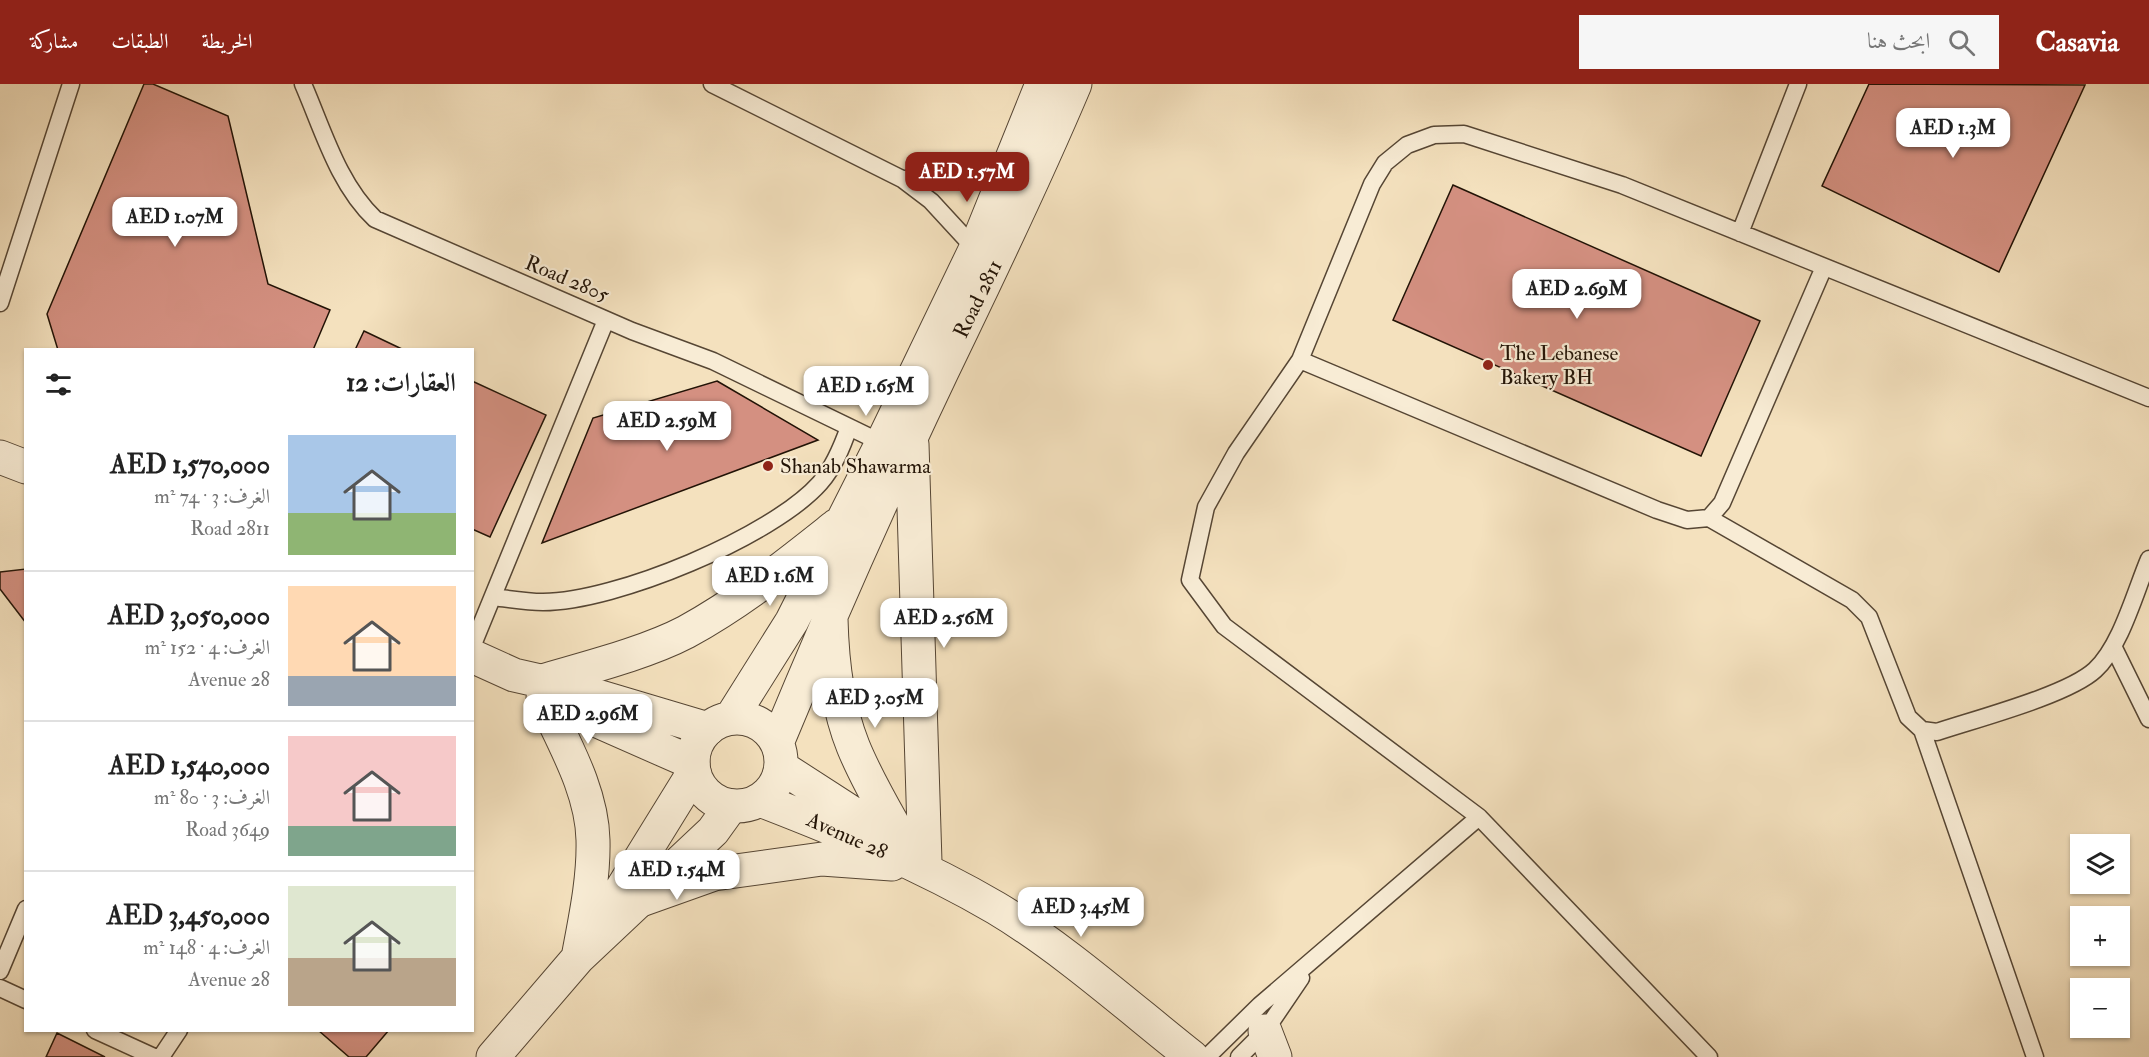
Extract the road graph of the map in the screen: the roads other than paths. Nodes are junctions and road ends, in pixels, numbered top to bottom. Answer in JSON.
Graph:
{"nodes":[{"id":1,"x":71,"y":84,"type":"edge"},
{"id":2,"x":303,"y":84,"type":"edge"},
{"id":3,"x":712,"y":84,"type":"edge"},
{"id":4,"x":1042,"y":84,"type":"edge"},
{"id":5,"x":1075,"y":84,"type":"edge"},
{"id":6,"x":1798,"y":84,"type":"edge"},
{"id":7,"x":902,"y":179,"type":"junction"},
{"id":8,"x":1017,"y":185,"type":"junction"},
{"id":9,"x":1740,"y":232,"type":"junction"},
{"id":10,"x":986,"y":255,"type":"junction"},
{"id":11,"x":1824,"y":267,"type":"junction"},
{"id":12,"x":0,"y":303,"type":"edge"},
{"id":13,"x":606,"y":320,"type":"junction"},
{"id":14,"x":1300,"y":360,"type":"junction"},
{"id":15,"x":2149,"y":398,"type":"edge"},
{"id":16,"x":849,"y":427,"type":"junction"},
{"id":17,"x":897,"y":441,"type":"junction"},
{"id":18,"x":0,"y":457,"type":"edge"},
{"id":19,"x":24,"y":467,"type":"edge"},
{"id":20,"x":846,"y":518,"type":"junction"},
{"id":21,"x":1709,"y":518,"type":"junction"},
{"id":22,"x":2149,"y":559,"type":"edge"},
{"id":23,"x":493,"y":597,"type":"junction"},
{"id":24,"x":831,"y":612,"type":"junction"},
{"id":25,"x":474,"y":642,"type":"edge"},
{"id":26,"x":2114,"y":645,"type":"junction"},
{"id":27,"x":474,"y":657,"type":"edge"},
{"id":28,"x":533,"y":684,"type":"junction"},
{"id":29,"x":2149,"y":719,"type":"edge"},
{"id":30,"x":719,"y":724,"type":"junction"},
{"id":31,"x":1922,"y":730,"type":"junction"},
{"id":32,"x":779,"y":755,"type":"junction"},
{"id":33,"x":694,"y":768,"type":"junction"},
{"id":34,"x":746,"y":803,"type":"junction"},
{"id":35,"x":1479,"y":817,"type":"junction"},
{"id":36,"x":919,"y":862,"type":"junction"},
{"id":37,"x":641,"y":900,"type":"junction"},
{"id":38,"x":24,"y":914,"type":"edge"},
{"id":39,"x":578,"y":958,"type":"junction"},
{"id":40,"x":1310,"y":964,"type":"junction"},
{"id":41,"x":0,"y":971,"type":"edge"},
{"id":42,"x":0,"y":988,"type":"edge"},
{"id":43,"x":24,"y":999,"type":"edge"},
{"id":44,"x":99,"y":1032,"type":"edge"},
{"id":45,"x":178,"y":1032,"type":"edge"},
{"id":46,"x":1270,"y":1044,"type":"edge"},
{"id":47,"x":154,"y":1057,"type":"edge"},
{"id":48,"x":161,"y":1057,"type":"edge"},
{"id":49,"x":493,"y":1057,"type":"edge"},
{"id":50,"x":1192,"y":1057,"type":"edge"},
{"id":51,"x":1207,"y":1057,"type":"edge"},
{"id":52,"x":1239,"y":1057,"type":"edge"},
{"id":53,"x":1708,"y":1057,"type":"edge"},
{"id":54,"x":2035,"y":1057,"type":"edge"}],
"edges":[{"from":1,"to":12,"type":"lane"},
{"from":2,"to":13,"type":"lane","name":"Road 2805"},
{"from":3,"to":7,"type":"lane"},
{"from":4,"to":8,"type":"street","name":"Road 2811"},
{"from":5,"to":8,"type":"street","name":"Road 2811"},
{"from":6,"to":9,"type":"lane"},
{"from":7,"to":8,"type":"lane"},
{"from":7,"to":10,"type":"lane"},
{"from":8,"to":10,"type":"street","name":"Road 2811"},
{"from":9,"to":11,"type":"lane"},
{"from":9,"to":14,"type":"lane"},
{"from":10,"to":17,"type":"street","name":"Road 2811"},
{"from":11,"to":15,"type":"lane"},
{"from":11,"to":21,"type":"lane"},
{"from":13,"to":16,"type":"lane","name":"Road 2805"},
{"from":13,"to":23,"type":"lane"},
{"from":14,"to":21,"type":"lane"},
{"from":14,"to":35,"type":"lane"},
{"from":16,"to":17,"type":"lane","name":"Road 2805"},
{"from":16,"to":23,"type":"lane"},
{"from":17,"to":20,"type":"street","name":"Road 2811"},
{"from":17,"to":24,"type":"street","name":"Road 2811"},
{"from":17,"to":36,"type":"street"},
{"from":18,"to":19,"type":"street"},
{"from":20,"to":28,"type":"street"},
{"from":20,"to":30,"type":"street","name":"Road 2811"},
{"from":21,"to":31,"type":"lane"},
{"from":22,"to":26,"type":"lane"},
{"from":23,"to":25,"type":"lane"},
{"from":24,"to":32,"type":"street","name":"Road 2811"},
{"from":24,"to":36,"type":"street"},
{"from":26,"to":29,"type":"lane"},
{"from":26,"to":31,"type":"lane"},
{"from":27,"to":28,"type":"street"},
{"from":28,"to":30,"type":"street"},
{"from":28,"to":33,"type":"street"},
{"from":28,"to":39,"type":"street"},
{"from":30,"to":32,"type":"street"},
{"from":30,"to":33,"type":"street"},
{"from":31,"to":54,"type":"lane"},
{"from":32,"to":34,"type":"street"},
{"from":32,"to":36,"type":"street","name":"Avenue 28"},
{"from":33,"to":34,"type":"street"},
{"from":33,"to":39,"type":"street"},
{"from":34,"to":36,"type":"street","name":"Avenue 28"},
{"from":34,"to":37,"type":"street"},
{"from":35,"to":40,"type":"lane"},
{"from":35,"to":53,"type":"lane"},
{"from":36,"to":37,"type":"street"},
{"from":36,"to":50,"type":"street","name":"Avenue 28"},
{"from":37,"to":39,"type":"street"},
{"from":38,"to":41,"type":"lane"},
{"from":39,"to":49,"type":"street"},
{"from":40,"to":46,"type":"lane"},
{"from":40,"to":51,"type":"lane"},
{"from":42,"to":43,"type":"lane"},
{"from":44,"to":47,"type":"lane"},
{"from":45,"to":48,"type":"lane"},
{"from":46,"to":52,"type":"lane"}]}
